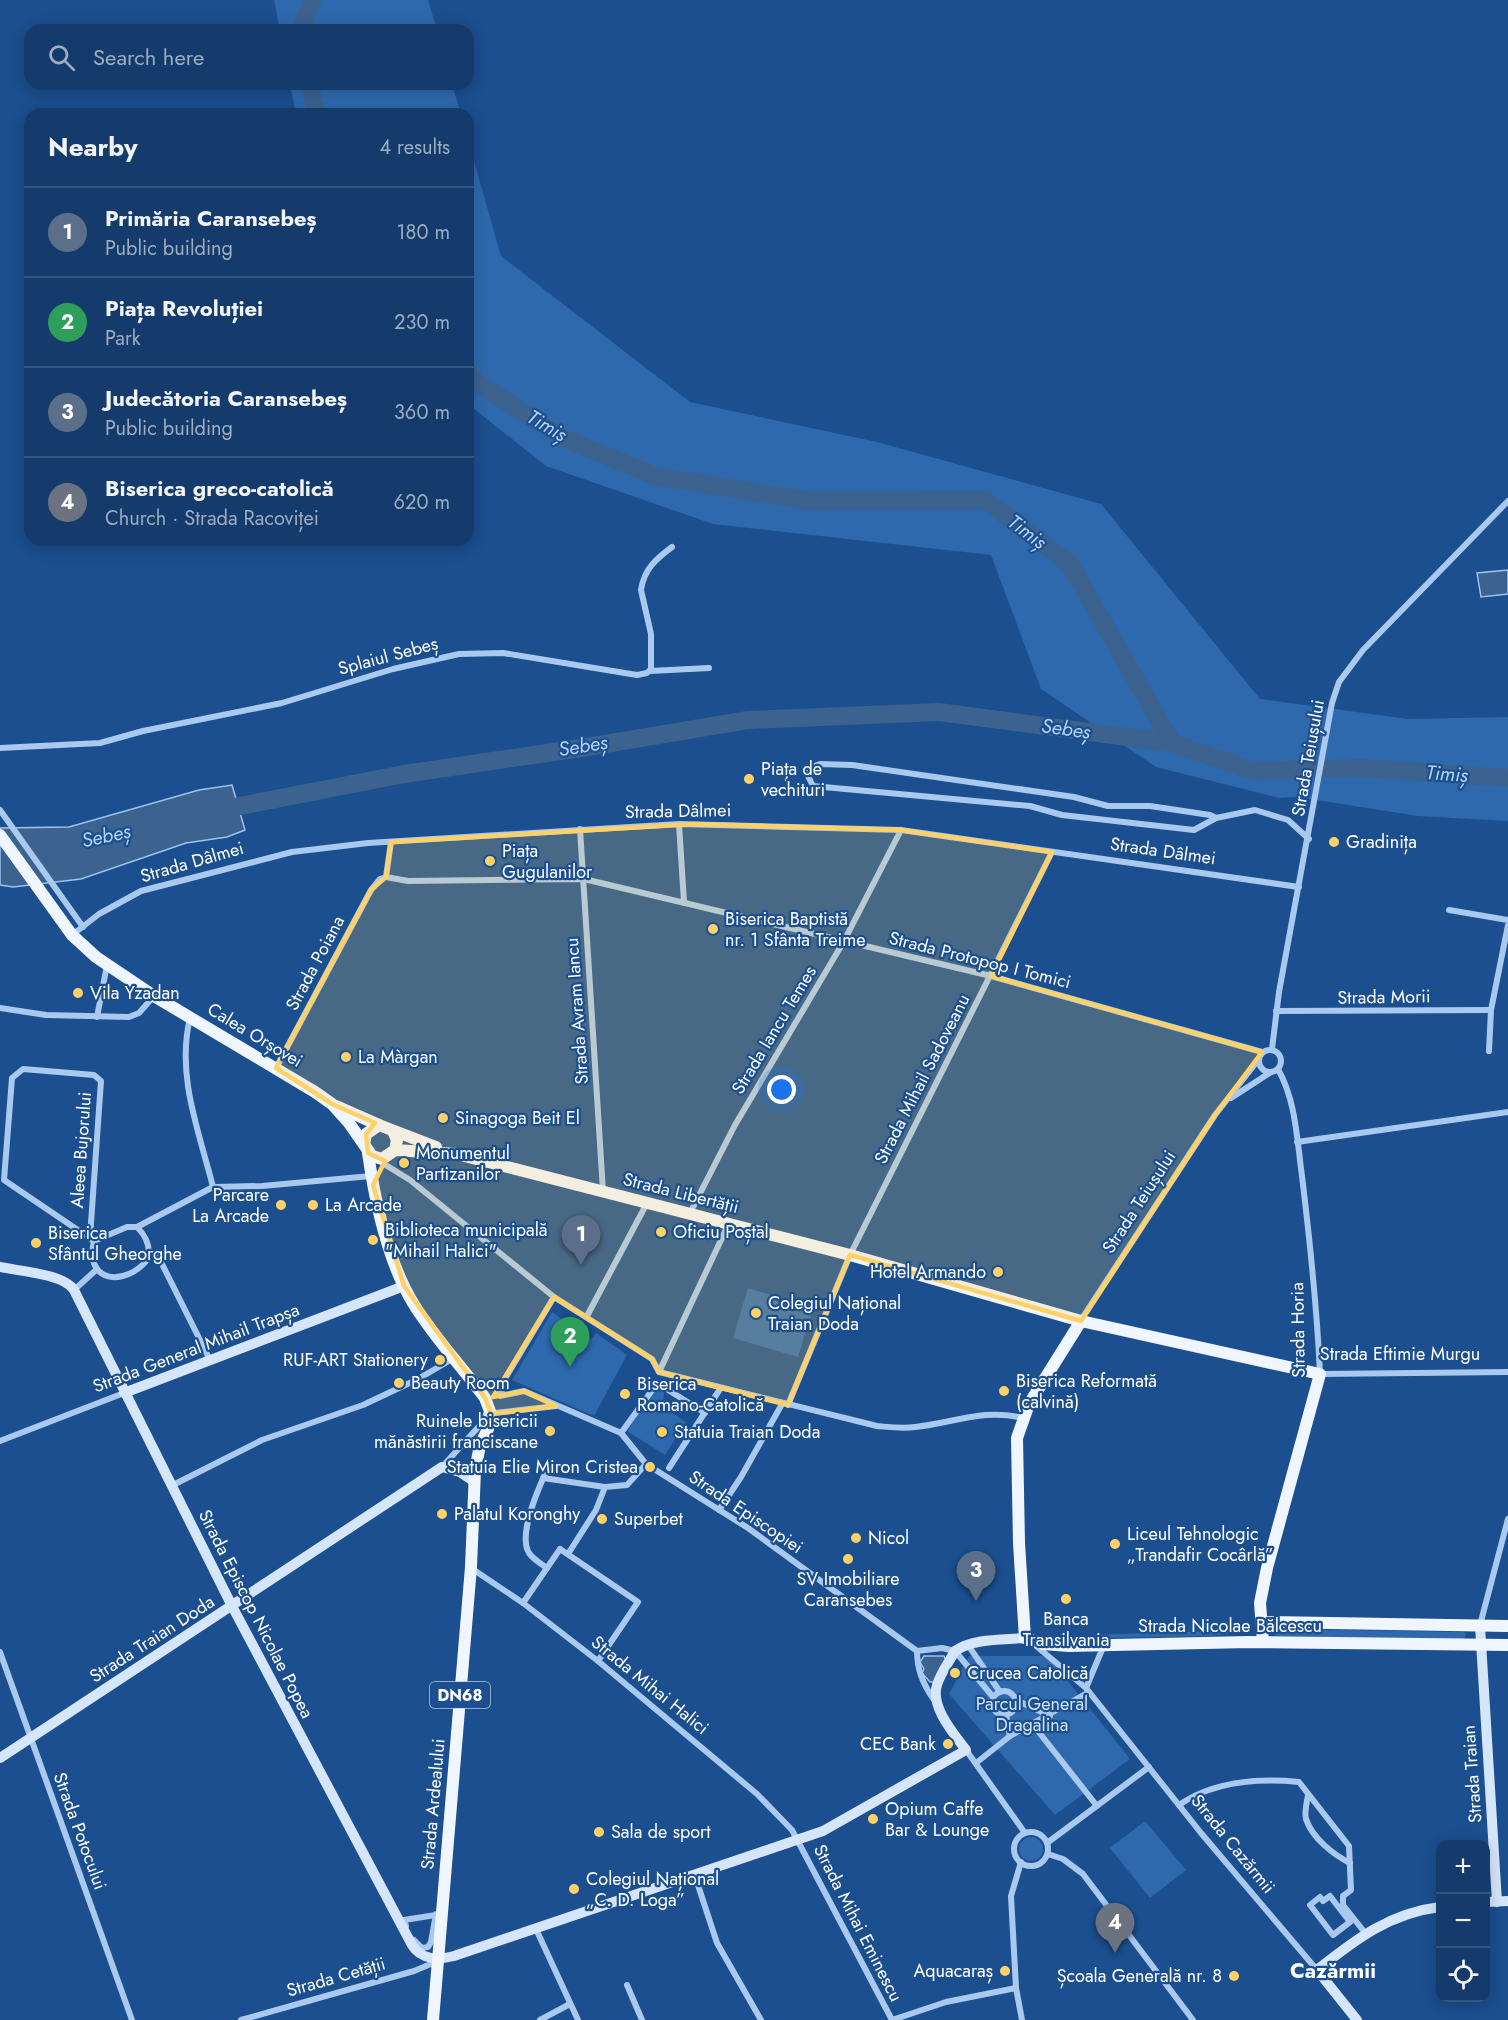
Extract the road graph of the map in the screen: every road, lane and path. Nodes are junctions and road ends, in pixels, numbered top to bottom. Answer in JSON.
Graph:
{"nodes":[{"id":1,"x":1508,"y":501,"type":"edge"},
{"id":2,"x":672,"y":547,"type":"dead end"},
{"id":3,"x":708,"y":668,"type":"dead end"},
{"id":4,"x":650,"y":671,"type":"junction"},
{"id":5,"x":0,"y":748,"type":"edge"},
{"id":6,"x":0,"y":810,"type":"edge"},
{"id":7,"x":1216,"y":818,"type":"junction"},
{"id":8,"x":679,"y":824,"type":"junction"},
{"id":9,"x":580,"y":829,"type":"junction"},
{"id":10,"x":901,"y":830,"type":"junction"},
{"id":11,"x":0,"y":835,"type":"edge"},
{"id":12,"x":1309,"y":839,"type":"junction"},
{"id":13,"x":391,"y":842,"type":"junction"},
{"id":14,"x":1053,"y":852,"type":"junction"},
{"id":15,"x":387,"y":877,"type":"junction"},
{"id":16,"x":584,"y":879,"type":"junction"},
{"id":17,"x":1299,"y":887,"type":"junction"},
{"id":18,"x":684,"y":902,"type":"junction"},
{"id":19,"x":1449,"y":910,"type":"dead end"},
{"id":20,"x":69,"y":919,"type":"junction"},
{"id":21,"x":1508,"y":920,"type":"edge"},
{"id":22,"x":1508,"y":925,"type":"edge"},
{"id":23,"x":83,"y":927,"type":"junction"},
{"id":24,"x":72,"y":935,"type":"junction"},
{"id":25,"x":844,"y":941,"type":"junction"},
{"id":26,"x":107,"y":965,"type":"junction"},
{"id":27,"x":991,"y":976,"type":"junction"},
{"id":28,"x":154,"y":996,"type":"junction"},
{"id":29,"x":0,"y":1008,"type":"edge"},
{"id":30,"x":1491,"y":1010,"type":"junction"},
{"id":31,"x":1276,"y":1011,"type":"junction"},
{"id":32,"x":190,"y":1016,"type":"junction"},
{"id":33,"x":97,"y":1017,"type":"junction"},
{"id":34,"x":1272,"y":1049,"type":"junction"},
{"id":35,"x":1489,"y":1051,"type":"dead end"},
{"id":36,"x":1262,"y":1052,"type":"junction"},
{"id":37,"x":1259,"y":1059,"type":"junction"},
{"id":38,"x":276,"y":1068,"type":"junction"},
{"id":39,"x":1278,"y":1069,"type":"junction"},
{"id":40,"x":1271,"y":1072,"type":"junction"},
{"id":41,"x":1226,"y":1101,"type":"junction"},
{"id":42,"x":332,"y":1104,"type":"junction"},
{"id":43,"x":1508,"y":1112,"type":"edge"},
{"id":44,"x":379,"y":1125,"type":"junction"},
{"id":45,"x":393,"y":1131,"type":"junction"},
{"id":46,"x":1297,"y":1142,"type":"junction"},
{"id":47,"x":366,"y":1149,"type":"junction"},
{"id":48,"x":446,"y":1151,"type":"junction"},
{"id":49,"x":389,"y":1157,"type":"junction"},
{"id":50,"x":372,"y":1181,"type":"junction"},
{"id":51,"x":213,"y":1187,"type":"junction"},
{"id":52,"x":603,"y":1192,"type":"junction"},
{"id":53,"x":647,"y":1203,"type":"junction"},
{"id":54,"x":690,"y":1214,"type":"junction"},
{"id":55,"x":729,"y":1223,"type":"junction"},
{"id":56,"x":137,"y":1227,"type":"junction"},
{"id":57,"x":92,"y":1239,"type":"junction"},
{"id":58,"x":149,"y":1253,"type":"junction"},
{"id":59,"x":850,"y":1255,"type":"junction"},
{"id":60,"x":0,"y":1267,"type":"edge"},
{"id":61,"x":96,"y":1270,"type":"junction"},
{"id":62,"x":404,"y":1286,"type":"junction"},
{"id":63,"x":74,"y":1290,"type":"junction"},
{"id":64,"x":554,"y":1297,"type":"junction"},
{"id":65,"x":587,"y":1316,"type":"junction"},
{"id":66,"x":1081,"y":1321,"type":"junction"},
{"id":67,"x":455,"y":1358,"type":"junction"},
{"id":68,"x":210,"y":1360,"type":"junction"},
{"id":69,"x":659,"y":1372,"type":"junction"},
{"id":70,"x":1508,"y":1372,"type":"edge"},
{"id":71,"x":1320,"y":1374,"type":"junction"},
{"id":72,"x":720,"y":1389,"type":"junction"},
{"id":73,"x":124,"y":1393,"type":"junction"},
{"id":74,"x":785,"y":1404,"type":"junction"},
{"id":75,"x":556,"y":1406,"type":"junction"},
{"id":76,"x":705,"y":1413,"type":"junction"},
{"id":77,"x":491,"y":1414,"type":"junction"},
{"id":78,"x":1023,"y":1418,"type":"junction"},
{"id":79,"x":621,"y":1433,"type":"junction"},
{"id":80,"x":0,"y":1441,"type":"edge"},
{"id":81,"x":646,"y":1464,"type":"junction"},
{"id":82,"x":442,"y":1467,"type":"junction"},
{"id":83,"x":669,"y":1468,"type":"dead end"},
{"id":84,"x":475,"y":1482,"type":"junction"},
{"id":85,"x":171,"y":1486,"type":"junction"},
{"id":86,"x":606,"y":1487,"type":"junction"},
{"id":87,"x":718,"y":1510,"type":"junction"},
{"id":88,"x":1508,"y":1519,"type":"edge"},
{"id":89,"x":568,"y":1554,"type":"junction"},
{"id":90,"x":471,"y":1568,"type":"junction"},
{"id":91,"x":547,"y":1568,"type":"junction"},
{"id":92,"x":523,"y":1603,"type":"junction"},
{"id":93,"x":232,"y":1606,"type":"junction"},
{"id":94,"x":1263,"y":1622,"type":"junction"},
{"id":95,"x":1480,"y":1626,"type":"junction"},
{"id":96,"x":1508,"y":1626,"type":"edge"},
{"id":97,"x":1025,"y":1638,"type":"junction"},
{"id":98,"x":1263,"y":1642,"type":"junction"},
{"id":99,"x":968,"y":1645,"type":"junction"},
{"id":100,"x":1104,"y":1645,"type":"junction"},
{"id":101,"x":1480,"y":1645,"type":"junction"},
{"id":102,"x":1508,"y":1645,"type":"edge"},
{"id":103,"x":917,"y":1651,"type":"junction"},
{"id":104,"x":955,"y":1651,"type":"junction"},
{"id":105,"x":0,"y":1652,"type":"edge"},
{"id":106,"x":598,"y":1661,"type":"junction"},
{"id":107,"x":1087,"y":1690,"type":"junction"},
{"id":108,"x":1000,"y":1692,"type":"junction"},
{"id":109,"x":993,"y":1697,"type":"junction"},
{"id":110,"x":1016,"y":1700,"type":"junction"},
{"id":111,"x":940,"y":1708,"type":"junction"},
{"id":112,"x":1006,"y":1715,"type":"junction"},
{"id":113,"x":1050,"y":1716,"type":"junction"},
{"id":114,"x":1034,"y":1726,"type":"junction"},
{"id":115,"x":1011,"y":1736,"type":"junction"},
{"id":116,"x":29,"y":1738,"type":"junction"},
{"id":117,"x":966,"y":1750,"type":"junction"},
{"id":118,"x":0,"y":1758,"type":"edge"},
{"id":119,"x":976,"y":1763,"type":"junction"},
{"id":120,"x":1149,"y":1767,"type":"junction"},
{"id":121,"x":1308,"y":1795,"type":"junction"},
{"id":122,"x":1179,"y":1805,"type":"junction"},
{"id":123,"x":1097,"y":1806,"type":"junction"},
{"id":124,"x":1025,"y":1833,"type":"junction"},
{"id":125,"x":798,"y":1841,"type":"junction"},
{"id":126,"x":1047,"y":1843,"type":"junction"},
{"id":127,"x":1048,"y":1854,"type":"junction"},
{"id":128,"x":1021,"y":1862,"type":"junction"},
{"id":129,"x":1350,"y":1863,"type":"junction"},
{"id":130,"x":694,"y":1876,"type":"junction"},
{"id":131,"x":1503,"y":1902,"type":"edge"},
{"id":132,"x":1436,"y":1908,"type":"edge"},
{"id":133,"x":439,"y":1914,"type":"junction"},
{"id":134,"x":401,"y":1921,"type":"junction"},
{"id":135,"x":1350,"y":1922,"type":"joint"},
{"id":136,"x":536,"y":1929,"type":"junction"},
{"id":137,"x":1366,"y":1934,"type":"junction"},
{"id":138,"x":438,"y":1960,"type":"junction"},
{"id":139,"x":1317,"y":1970,"type":"junction"},
{"id":140,"x":627,"y":1985,"type":"dead end"},
{"id":141,"x":1016,"y":1988,"type":"junction"},
{"id":142,"x":570,"y":2004,"type":"junction"},
{"id":143,"x":132,"y":2020,"type":"edge"},
{"id":144,"x":241,"y":2020,"type":"edge"},
{"id":145,"x":433,"y":2020,"type":"edge"},
{"id":146,"x":540,"y":2020,"type":"edge"},
{"id":147,"x":578,"y":2020,"type":"edge"},
{"id":148,"x":642,"y":2020,"type":"edge"},
{"id":149,"x":761,"y":2020,"type":"edge"},
{"id":150,"x":892,"y":2020,"type":"edge"},
{"id":151,"x":1022,"y":2020,"type":"edge"},
{"id":152,"x":1193,"y":2020,"type":"edge"},
{"id":153,"x":1357,"y":2020,"type":"edge"}],
"edges":[{"from":1,"to":12,"type":"street","name":"Strada Teiușului"},
{"from":2,"to":4,"type":"street"},
{"from":3,"to":4,"type":"street","name":"Splaiul Sebeș"},
{"from":4,"to":5,"type":"street","name":"Splaiul Sebeș"},
{"from":6,"to":20,"type":"street"},
{"from":7,"to":7,"type":"street"},
{"from":7,"to":12,"type":"street"},
{"from":8,"to":9,"type":"street","name":"Strada Dâlmei"},
{"from":8,"to":10,"type":"street","name":"Strada Dâlmei"},
{"from":8,"to":18,"type":"street"},
{"from":9,"to":13,"type":"street","name":"Strada Dâlmei"},
{"from":9,"to":16,"type":"street","name":"Strada Avram Iancu"},
{"from":10,"to":14,"type":"street","name":"Strada Dâlmei"},
{"from":10,"to":25,"type":"street","name":"Strada Iancu Temes"},
{"from":11,"to":20,"type":"main road","name":"Calea Orșovei"},
{"from":12,"to":17,"type":"street","name":"Strada Teiușului"},
{"from":13,"to":15,"type":"street"},
{"from":13,"to":23,"type":"street","name":"Strada Dâlmei"},
{"from":14,"to":17,"type":"street","name":"Strada Dâlmei"},
{"from":14,"to":27,"type":"street","name":"Strada Mihail Sadoveanu"},
{"from":15,"to":16,"type":"street","name":"Strada Protopop I Tomici"},
{"from":15,"to":38,"type":"street","name":"Strada Poiana"},
{"from":16,"to":18,"type":"street","name":"Strada Protopop I Tomici"},
{"from":16,"to":52,"type":"street","name":"Strada Avram Iancu"},
{"from":17,"to":31,"type":"street","name":"Strada Teiușului"},
{"from":18,"to":25,"type":"street","name":"Strada Protopop I Tomici"},
{"from":19,"to":21,"type":"street"},
{"from":20,"to":23,"type":"street"},
{"from":20,"to":24,"type":"main road","name":"Calea Orșovei"},
{"from":22,"to":30,"type":"street"},
{"from":23,"to":24,"type":"street","name":"Strada Dâlmei"},
{"from":24,"to":26,"type":"main road","name":"Calea Orșovei"},
{"from":25,"to":27,"type":"street","name":"Strada Protopop I Tomici"},
{"from":25,"to":54,"type":"street","name":"Strada Iancu Temes"},
{"from":26,"to":28,"type":"main road","name":"Calea Orșovei"},
{"from":26,"to":33,"type":"street"},
{"from":27,"to":36,"type":"street","name":"Strada Protopop I Tomici"},
{"from":27,"to":59,"type":"street","name":"Strada Mihail Sadoveanu"},
{"from":28,"to":32,"type":"main road","name":"Calea Orșovei"},
{"from":28,"to":33,"type":"street"},
{"from":29,"to":33,"type":"street"},
{"from":30,"to":31,"type":"street","name":"Strada Morii"},
{"from":30,"to":35,"type":"street"},
{"from":31,"to":34,"type":"street","name":"Strada Teiușului"},
{"from":32,"to":38,"type":"main road","name":"Calea Orșovei"},
{"from":32,"to":51,"type":"street"},
{"from":34,"to":36,"type":"street"},
{"from":34,"to":39,"type":"street"},
{"from":36,"to":37,"type":"street"},
{"from":37,"to":40,"type":"street"},
{"from":37,"to":41,"type":"street","name":"Strada Teiușului"},
{"from":38,"to":42,"type":"main road","name":"Calea Orșovei"},
{"from":39,"to":40,"type":"street"},
{"from":39,"to":46,"type":"street","name":"Strada Horia"},
{"from":40,"to":41,"type":"street","name":"Strada Teiușului"},
{"from":41,"to":66,"type":"street","name":"Strada Teiușului"},
{"from":42,"to":44,"type":"main road","name":"Calea Orșovei"},
{"from":42,"to":47,"type":"main road","name":"Calea Orșovei"},
{"from":43,"to":46,"type":"street"},
{"from":44,"to":45,"type":"main road"},
{"from":44,"to":47,"type":"main road"},
{"from":45,"to":48,"type":"main road","name":"Strada Libertății"},
{"from":45,"to":49,"type":"main road"},
{"from":46,"to":71,"type":"street","name":"Strada Horia"},
{"from":47,"to":49,"type":"main road"},
{"from":47,"to":50,"type":"main road"},
{"from":48,"to":49,"type":"main road","name":"Strada Libertății"},
{"from":48,"to":52,"type":"main road","name":"Strada Libertății"},
{"from":49,"to":50,"type":"main road"},
{"from":49,"to":64,"type":"street"},
{"from":50,"to":51,"type":"street"},
{"from":50,"to":62,"type":"main road"},
{"from":51,"to":56,"type":"street"},
{"from":52,"to":53,"type":"main road","name":"Strada Libertății"},
{"from":53,"to":54,"type":"main road","name":"Strada Libertății"},
{"from":53,"to":65,"type":"street"},
{"from":54,"to":55,"type":"main road","name":"Strada Libertății"},
{"from":55,"to":59,"type":"main road","name":"Strada Libertății"},
{"from":55,"to":69,"type":"street"},
{"from":56,"to":57,"type":"street"},
{"from":56,"to":58,"type":"street"},
{"from":57,"to":57,"type":"street","name":"Aleea Bujorului"},
{"from":57,"to":61,"type":"street"},
{"from":58,"to":61,"type":"street"},
{"from":58,"to":68,"type":"street"},
{"from":59,"to":66,"type":"main road","name":"Strada Libertății"},
{"from":59,"to":74,"type":"street","name":"Strada Mihail Sadoveanu"},
{"from":60,"to":63,"type":"street"},
{"from":61,"to":63,"type":"street"},
{"from":62,"to":67,"type":"main road"},
{"from":62,"to":68,"type":"street","name":"Strada General Mihail Trapșa"},
{"from":63,"to":73,"type":"street","name":"Strada Episcop Nicolae Popea"},
{"from":64,"to":65,"type":"street"},
{"from":64,"to":75,"type":"street","name":"Strada Episcopiei"},
{"from":65,"to":69,"type":"street"},
{"from":66,"to":71,"type":"main road","name":"Strada Eftimie Murgu"},
{"from":66,"to":78,"type":"main road"},
{"from":67,"to":77,"type":"main road"},
{"from":67,"to":85,"type":"street"},
{"from":68,"to":73,"type":"street","name":"Strada General Mihail Trapșa"},
{"from":69,"to":72,"type":"street"},
{"from":70,"to":71,"type":"street","name":"Strada Eftimie Murgu"},
{"from":71,"to":94,"type":"main road","name":"Strada Horia"},
{"from":72,"to":74,"type":"street"},
{"from":72,"to":76,"type":"street"},
{"from":73,"to":80,"type":"street","name":"Strada General Mihail Trapșa"},
{"from":73,"to":85,"type":"street","name":"Strada Episcop Nicolae Popea"},
{"from":74,"to":78,"type":"street"},
{"from":74,"to":87,"type":"street","name":"Strada Mihail Sadoveanu"},
{"from":75,"to":77,"type":"street"},
{"from":75,"to":79,"type":"street","name":"Strada Episcopiei"},
{"from":76,"to":79,"type":"street"},
{"from":76,"to":83,"type":"street"},
{"from":77,"to":82,"type":"street"},
{"from":77,"to":84,"type":"main road","name":"Strada Ardealului","number":"DN68"},
{"from":78,"to":97,"type":"main road"},
{"from":79,"to":81,"type":"street","name":"Strada Episcopiei"},
{"from":81,"to":86,"type":"street"},
{"from":81,"to":87,"type":"street","name":"Strada Episcopiei"},
{"from":82,"to":84,"type":"street"},
{"from":82,"to":93,"type":"street","name":"Strada Traian Doda"},
{"from":84,"to":90,"type":"main road","name":"Strada Ardealului","number":"DN68"},
{"from":85,"to":93,"type":"street","name":"Strada Episcop Nicolae Popea"},
{"from":86,"to":89,"type":"street"},
{"from":86,"to":91,"type":"street"},
{"from":87,"to":103,"type":"street","name":"Strada Episcopiei"},
{"from":88,"to":95,"type":"street"},
{"from":89,"to":91,"type":"street"},
{"from":89,"to":106,"type":"street"},
{"from":90,"to":92,"type":"street","name":"Strada Mihai Halici"},
{"from":90,"to":133,"type":"main road","name":"Strada Ardealului","number":"DN68"},
{"from":91,"to":92,"type":"street"},
{"from":92,"to":106,"type":"street","name":"Strada Mihai Halici"},
{"from":93,"to":116,"type":"street","name":"Strada Traian Doda"},
{"from":93,"to":134,"type":"street","name":"Strada Episcop Nicolae Popea"},
{"from":94,"to":95,"type":"main road","name":"Strada Nicolae Bălcescu"},
{"from":94,"to":98,"type":"main road","name":"Strada Horia"},
{"from":95,"to":96,"type":"main road","name":"Strada Nicolae Bălcescu"},
{"from":95,"to":101,"type":"street","name":"Strada Traian"},
{"from":97,"to":99,"type":"street","name":"Strada Nicolae Bălcescu"},
{"from":97,"to":100,"type":"main road","name":"Strada Nicolae Bălcescu"},
{"from":97,"to":107,"type":"street","name":"Strada Cazărmii"},
{"from":98,"to":100,"type":"main road","name":"Strada Nicolae Bălcescu"},
{"from":98,"to":101,"type":"main road","name":"Strada Nicolae Bălcescu"},
{"from":99,"to":104,"type":"street","name":"Strada Nicolae Bălcescu"},
{"from":99,"to":108,"type":"street"},
{"from":100,"to":107,"type":"street"},
{"from":101,"to":102,"type":"main road","name":"Strada Nicolae Bălcescu"},
{"from":101,"to":131,"type":"street","name":"Strada Traian"},
{"from":103,"to":104,"type":"street"},
{"from":103,"to":111,"type":"street"},
{"from":104,"to":109,"type":"street"},
{"from":104,"to":111,"type":"street"},
{"from":105,"to":116,"type":"street","name":"Strada Potocului"},
{"from":106,"to":125,"type":"street","name":"Strada Mihai Halici"},
{"from":107,"to":113,"type":"street"},
{"from":107,"to":120,"type":"street","name":"Strada Cazărmii"},
{"from":108,"to":109,"type":"street"},
{"from":108,"to":110,"type":"street"},
{"from":109,"to":112,"type":"street"},
{"from":110,"to":112,"type":"street"},
{"from":110,"to":113,"type":"street"},
{"from":111,"to":117,"type":"street"},
{"from":112,"to":115,"type":"street"},
{"from":113,"to":114,"type":"street"},
{"from":114,"to":115,"type":"street"},
{"from":114,"to":123,"type":"street"},
{"from":115,"to":119,"type":"street"},
{"from":116,"to":118,"type":"street","name":"Strada Traian Doda"},
{"from":116,"to":143,"type":"street","name":"Strada Potocului"},
{"from":117,"to":119,"type":"street"},
{"from":117,"to":125,"type":"street"},
{"from":119,"to":124,"type":"street"},
{"from":120,"to":122,"type":"street","name":"Strada Cazărmii"},
{"from":120,"to":123,"type":"street"},
{"from":121,"to":122,"type":"street"},
{"from":121,"to":129,"type":"street"},
{"from":121,"to":129,"type":"street"},
{"from":122,"to":139,"type":"street","name":"Strada Cazărmii"},
{"from":123,"to":126,"type":"street"},
{"from":124,"to":126,"type":"street"},
{"from":124,"to":128,"type":"street"},
{"from":125,"to":130,"type":"street"},
{"from":125,"to":150,"type":"street","name":"Strada Mihai Eminescu"},
{"from":126,"to":127,"type":"street"},
{"from":127,"to":128,"type":"street"},
{"from":127,"to":152,"type":"street"},
{"from":128,"to":141,"type":"street"},
{"from":129,"to":137,"type":"street"},
{"from":130,"to":136,"type":"street"},
{"from":130,"to":149,"type":"street"},
{"from":132,"to":137,"type":"street"},
{"from":133,"to":134,"type":"street"},
{"from":133,"to":134,"type":"street"},
{"from":133,"to":138,"type":"main road","name":"Strada Ardealului","number":"DN68"},
{"from":134,"to":138,"type":"street","name":"Strada Episcop Nicolae Popea"},
{"from":135,"to":135,"type":"street"},
{"from":136,"to":138,"type":"street"},
{"from":136,"to":142,"type":"street"},
{"from":137,"to":139,"type":"street"},
{"from":138,"to":144,"type":"street","name":"Strada Cetății"},
{"from":138,"to":145,"type":"main road","name":"Strada Ardealului","number":"DN68"},
{"from":139,"to":153,"type":"street","name":"Strada Cazărmii"},
{"from":140,"to":148,"type":"street"},
{"from":141,"to":150,"type":"street"},
{"from":141,"to":151,"type":"street"},
{"from":142,"to":146,"type":"street"},
{"from":142,"to":147,"type":"street"}]}
